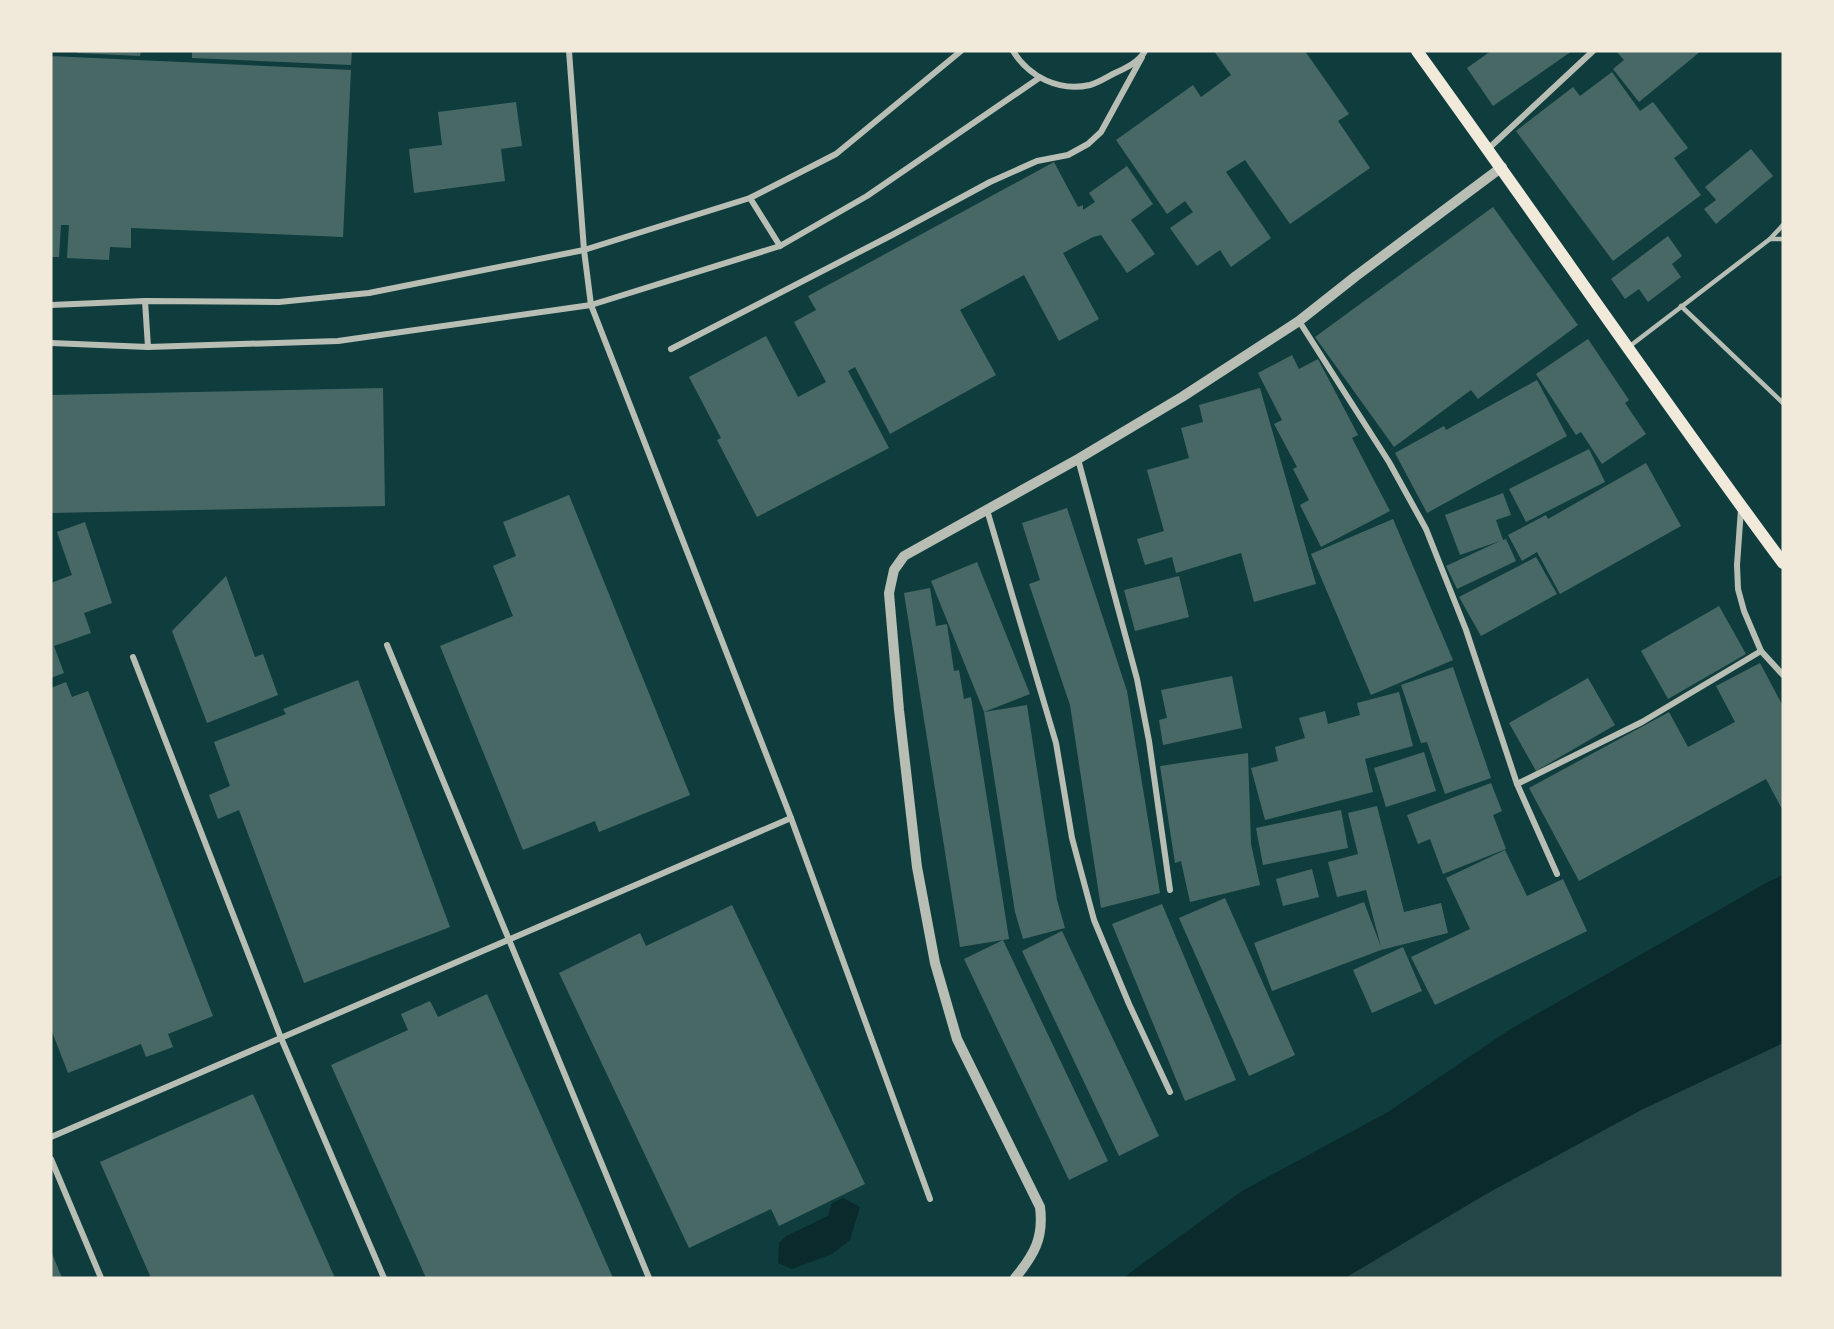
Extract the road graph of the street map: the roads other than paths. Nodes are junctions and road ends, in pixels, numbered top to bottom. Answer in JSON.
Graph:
{"nodes":[{"id":1,"x":569,"y":51,"type":"edge"},
{"id":2,"x":961,"y":51,"type":"edge"},
{"id":3,"x":1013,"y":51,"type":"edge"},
{"id":4,"x":1417,"y":51,"type":"edge"},
{"id":5,"x":1593,"y":51,"type":"edge"},
{"id":6,"x":1143,"y":54,"type":"edge"},
{"id":7,"x":1039,"y":78,"type":"junction"},
{"id":8,"x":1488,"y":149,"type":"junction"},
{"id":9,"x":1502,"y":167,"type":"junction"},
{"id":10,"x":750,"y":198,"type":"junction"},
{"id":11,"x":1783,"y":225,"type":"edge"},
{"id":12,"x":1770,"y":239,"type":"junction"},
{"id":13,"x":1783,"y":239,"type":"edge"},
{"id":14,"x":780,"y":246,"type":"junction"},
{"id":15,"x":584,"y":250,"type":"junction"},
{"id":16,"x":145,"y":301,"type":"junction"},
{"id":17,"x":51,"y":305,"type":"edge"},
{"id":18,"x":591,"y":305,"type":"junction"},
{"id":19,"x":1681,"y":306,"type":"junction"},
{"id":20,"x":1299,"y":321,"type":"junction"},
{"id":21,"x":51,"y":343,"type":"edge"},
{"id":22,"x":148,"y":347,"type":"junction"},
{"id":23,"x":1627,"y":348,"type":"junction"},
{"id":24,"x":671,"y":349,"type":"dead end"},
{"id":25,"x":1783,"y":403,"type":"edge"},
{"id":26,"x":1078,"y":459,"type":"junction"},
{"id":27,"x":1741,"y":506,"type":"junction"},
{"id":28,"x":987,"y":510,"type":"junction"},
{"id":29,"x":1783,"y":562,"type":"edge"},
{"id":30,"x":387,"y":645,"type":"dead end"},
{"id":31,"x":1761,"y":651,"type":"junction"},
{"id":32,"x":134,"y":657,"type":"dead end"},
{"id":33,"x":1783,"y":675,"type":"edge"},
{"id":34,"x":1516,"y":784,"type":"junction"},
{"id":35,"x":791,"y":818,"type":"junction"},
{"id":36,"x":1557,"y":874,"type":"dead end"},
{"id":37,"x":1170,"y":890,"type":"dead end"},
{"id":38,"x":508,"y":940,"type":"junction"},
{"id":39,"x":281,"y":1038,"type":"junction"},
{"id":40,"x":1170,"y":1092,"type":"dead end"},
{"id":41,"x":51,"y":1137,"type":"edge"},
{"id":42,"x":51,"y":1159,"type":"edge"},
{"id":43,"x":930,"y":1199,"type":"dead end"},
{"id":44,"x":101,"y":1278,"type":"edge"},
{"id":45,"x":384,"y":1278,"type":"edge"},
{"id":46,"x":649,"y":1278,"type":"edge"},
{"id":47,"x":1015,"y":1278,"type":"edge"}],
"edges":[{"from":1,"to":15,"type":"street"},
{"from":2,"to":10,"type":"street"},
{"from":3,"to":7,"type":"street"},
{"from":4,"to":8,"type":"main road"},
{"from":5,"to":8,"type":"street"},
{"from":6,"to":7,"type":"street"},
{"from":6,"to":24,"type":"street"},
{"from":7,"to":14,"type":"street"},
{"from":8,"to":9,"type":"main road"},
{"from":9,"to":20,"type":"street"},
{"from":9,"to":23,"type":"main road"},
{"from":10,"to":14,"type":"street"},
{"from":10,"to":15,"type":"street"},
{"from":11,"to":12,"type":"lane"},
{"from":12,"to":13,"type":"lane"},
{"from":12,"to":19,"type":"lane"},
{"from":14,"to":18,"type":"street"},
{"from":15,"to":16,"type":"street"},
{"from":15,"to":18,"type":"street"},
{"from":16,"to":17,"type":"street"},
{"from":16,"to":22,"type":"street"},
{"from":18,"to":22,"type":"street"},
{"from":18,"to":35,"type":"street"},
{"from":19,"to":23,"type":"lane"},
{"from":19,"to":25,"type":"lane"},
{"from":20,"to":26,"type":"street"},
{"from":20,"to":34,"type":"street"},
{"from":21,"to":22,"type":"street"},
{"from":23,"to":27,"type":"main road"},
{"from":26,"to":28,"type":"street"},
{"from":26,"to":37,"type":"street"},
{"from":27,"to":29,"type":"main road"},
{"from":27,"to":31,"type":"street"},
{"from":28,"to":40,"type":"street"},
{"from":28,"to":47,"type":"street"},
{"from":30,"to":38,"type":"street"},
{"from":31,"to":33,"type":"street"},
{"from":31,"to":34,"type":"street"},
{"from":32,"to":39,"type":"street"},
{"from":34,"to":36,"type":"street"},
{"from":35,"to":38,"type":"street"},
{"from":35,"to":43,"type":"street"},
{"from":38,"to":39,"type":"street"},
{"from":38,"to":46,"type":"street"},
{"from":39,"to":41,"type":"street"},
{"from":39,"to":45,"type":"street"},
{"from":42,"to":44,"type":"street"}]}
